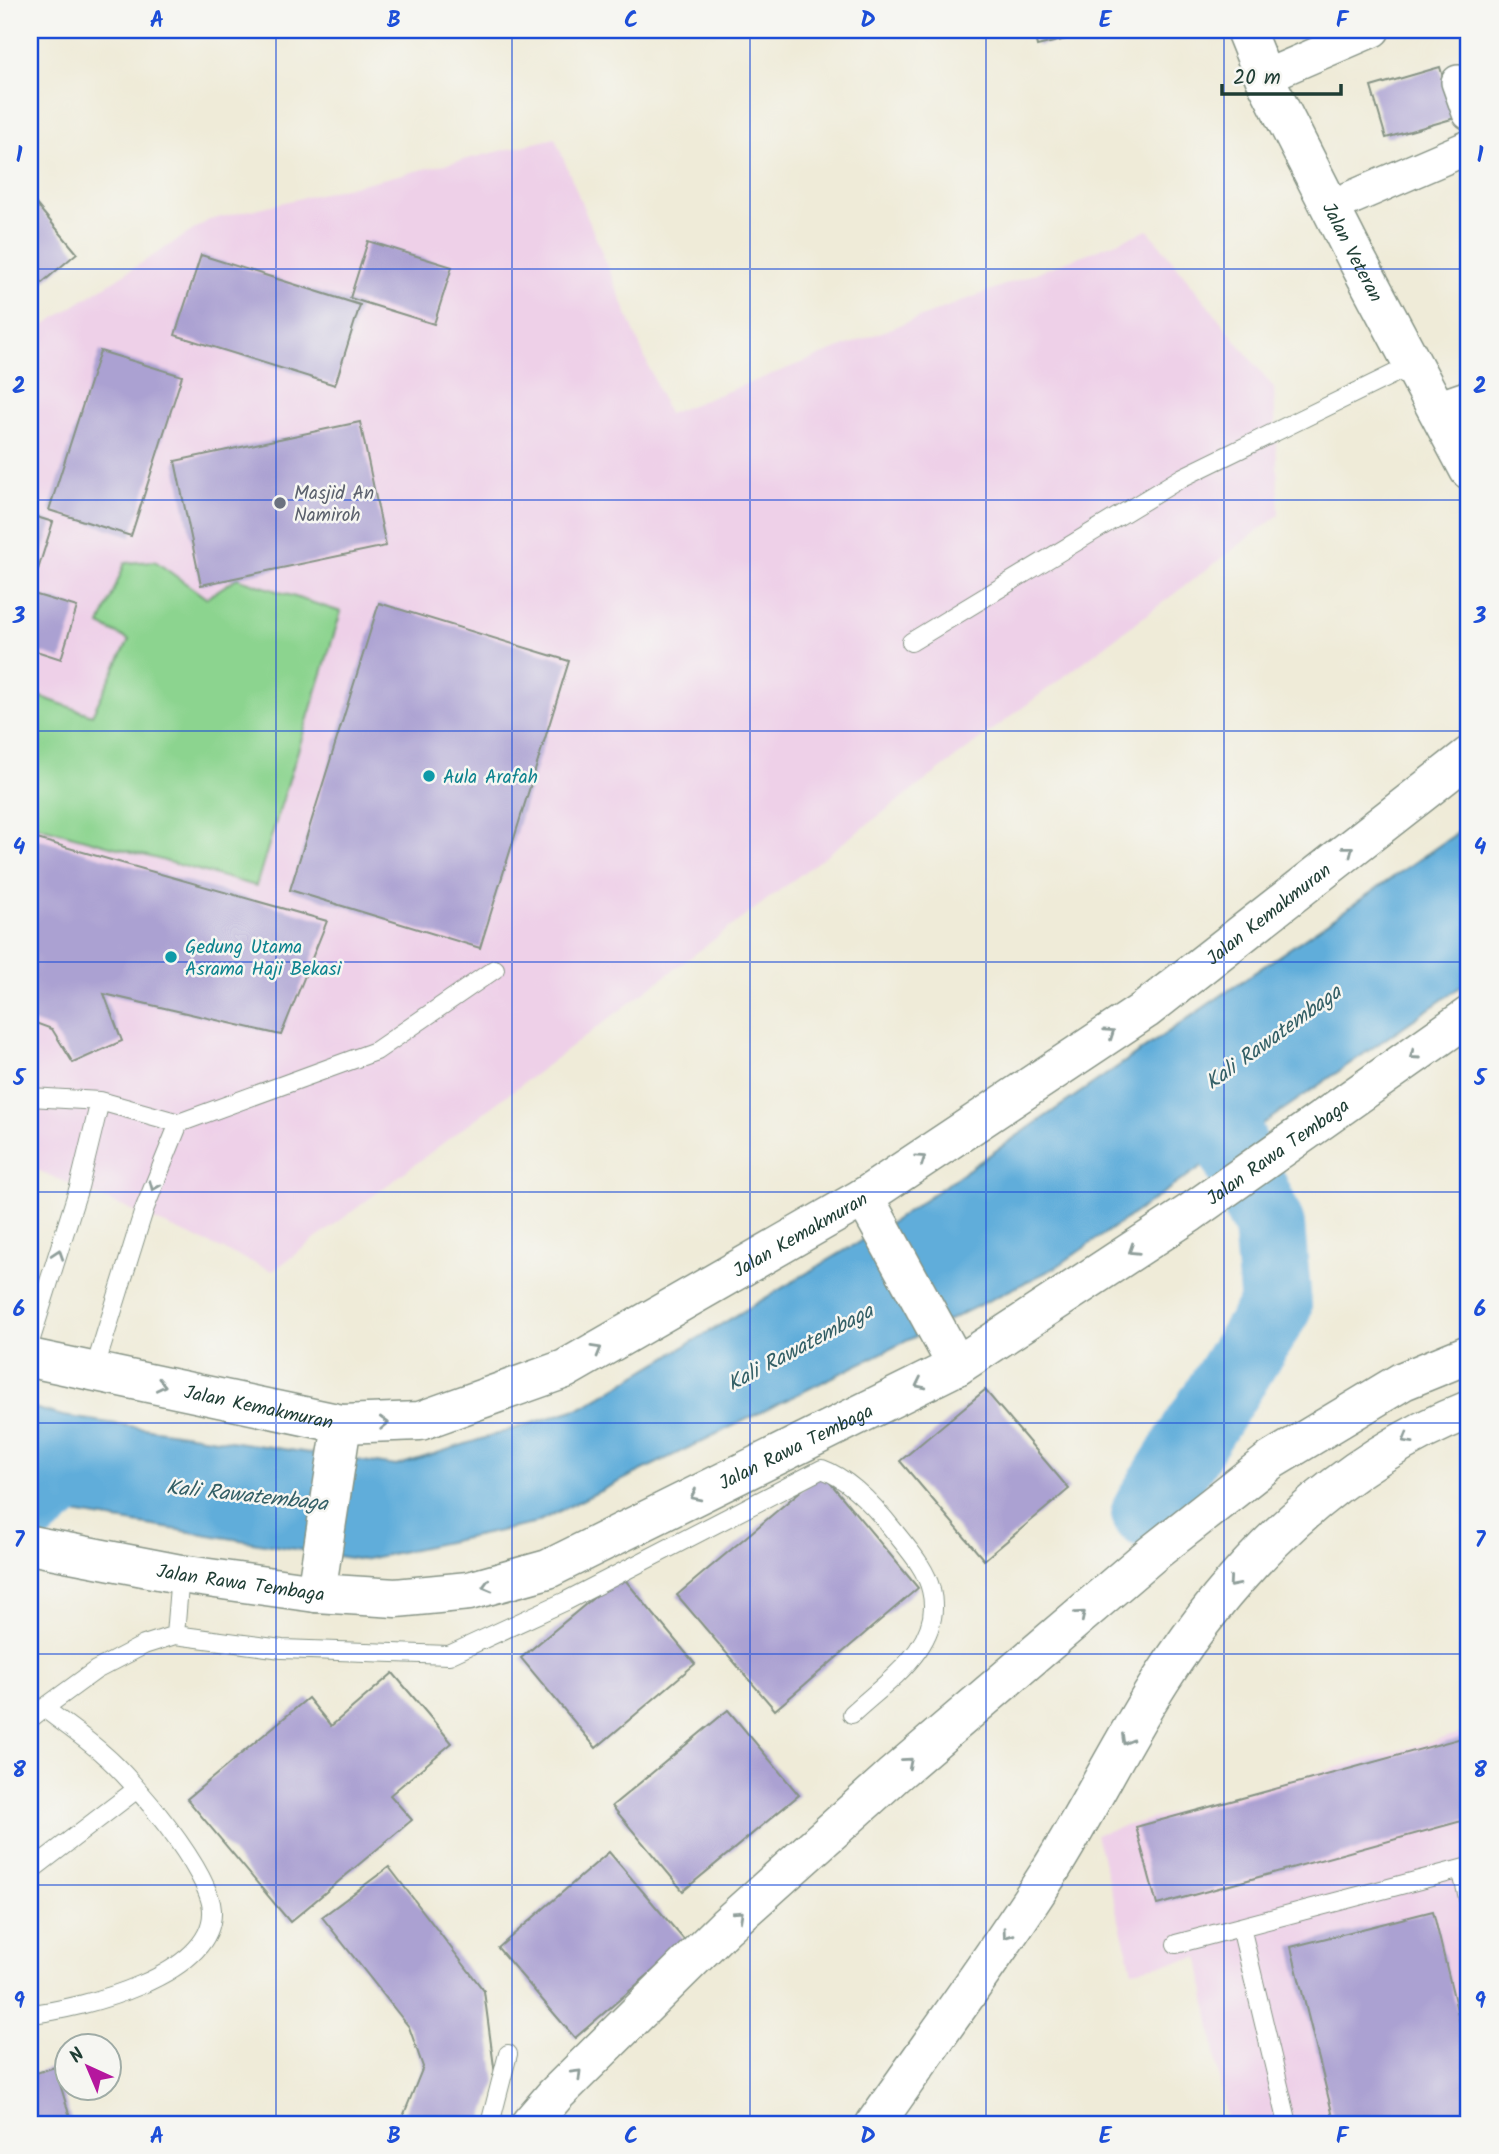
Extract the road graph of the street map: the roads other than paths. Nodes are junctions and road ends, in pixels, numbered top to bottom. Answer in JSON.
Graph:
{"nodes":[{"id":1,"x":1245,"y":30,"type":"edge"},
{"id":2,"x":1373,"y":30,"type":"edge"},
{"id":3,"x":1264,"y":77,"type":"junction"},
{"id":4,"x":1469,"y":147,"type":"edge"},
{"id":5,"x":1330,"y":207,"type":"junction"},
{"id":6,"x":1412,"y":365,"type":"junction"},
{"id":7,"x":1469,"y":397,"type":"edge"},
{"id":8,"x":1440,"y":419,"type":"junction"},
{"id":9,"x":1469,"y":470,"type":"edge"},
{"id":10,"x":911,"y":642,"type":"dead end"},
{"id":11,"x":1469,"y":756,"type":"edge"},
{"id":12,"x":495,"y":969,"type":"dead end"},
{"id":13,"x":1469,"y":1016,"type":"edge"},
{"id":14,"x":30,"y":1097,"type":"edge"},
{"id":15,"x":100,"y":1101,"type":"junction"},
{"id":16,"x":179,"y":1123,"type":"junction"},
{"id":17,"x":868,"y":1204,"type":"junction"},
{"id":18,"x":30,"y":1342,"type":"edge"},
{"id":19,"x":1469,"y":1354,"type":"edge"},
{"id":20,"x":30,"y":1358,"type":"edge"},
{"id":21,"x":953,"y":1358,"type":"junction"},
{"id":22,"x":94,"y":1371,"type":"junction"},
{"id":23,"x":1469,"y":1410,"type":"edge"},
{"id":24,"x":340,"y":1439,"type":"junction"},
{"id":25,"x":30,"y":1545,"type":"edge"},
{"id":26,"x":180,"y":1574,"type":"junction"},
{"id":27,"x":317,"y":1583,"type":"junction"},
{"id":28,"x":175,"y":1636,"type":"junction"},
{"id":29,"x":37,"y":1713,"type":"edge"},
{"id":30,"x":852,"y":1714,"type":"dead end"},
{"id":31,"x":137,"y":1789,"type":"junction"},
{"id":32,"x":1465,"y":1868,"type":"edge"},
{"id":33,"x":30,"y":1871,"type":"edge"},
{"id":34,"x":1469,"y":1902,"type":"edge"},
{"id":35,"x":1241,"y":1927,"type":"junction"},
{"id":36,"x":1176,"y":1944,"type":"dead end"},
{"id":37,"x":30,"y":2014,"type":"edge"},
{"id":38,"x":508,"y":2054,"type":"dead end"},
{"id":39,"x":490,"y":2124,"type":"edge"},
{"id":40,"x":530,"y":2124,"type":"edge"},
{"id":41,"x":875,"y":2124,"type":"edge"},
{"id":42,"x":1288,"y":2124,"type":"edge"}],
"edges":[{"from":1,"to":3,"type":"main road","name":"Jalan Veteran"},
{"from":2,"to":3,"type":"street"},
{"from":3,"to":5,"type":"main road","name":"Jalan Veteran"},
{"from":4,"to":5,"type":"street"},
{"from":5,"to":6,"type":"main road","name":"Jalan Veteran"},
{"from":6,"to":8,"type":"main road","name":"Jalan Veteran"},
{"from":6,"to":10,"type":"lane"},
{"from":7,"to":8,"type":"street"},
{"from":8,"to":9,"type":"main road","name":"Jalan Veteran"},
{"from":17,"to":11,"type":"main road","name":"Jalan Kemakmuran","one_way":true},
{"from":12,"to":16,"type":"lane"},
{"from":13,"to":21,"type":"main road","name":"Jalan Rawa Tembaga","one_way":true},
{"from":14,"to":15,"type":"lane"},
{"from":15,"to":16,"type":"lane"},
{"from":18,"to":15,"type":"lane","one_way":true},
{"from":16,"to":22,"type":"lane","one_way":true},
{"from":17,"to":21,"type":"main road"},
{"from":24,"to":17,"type":"main road","name":"Jalan Kemakmuran","one_way":true},
{"from":40,"to":19,"type":"main road","one_way":true},
{"from":20,"to":22,"type":"main road","name":"Jalan Kemakmuran"},
{"from":21,"to":27,"type":"main road","name":"Jalan Rawa Tembaga","one_way":true},
{"from":22,"to":24,"type":"main road","name":"Jalan Kemakmuran","one_way":true},
{"from":23,"to":41,"type":"main road","one_way":true},
{"from":24,"to":27,"type":"main road"},
{"from":25,"to":26,"type":"main road","name":"Jalan Rawa Tembaga"},
{"from":26,"to":27,"type":"main road","name":"Jalan Rawa Tembaga"},
{"from":26,"to":28,"type":"lane"},
{"from":28,"to":29,"type":"lane"},
{"from":28,"to":30,"type":"lane"},
{"from":29,"to":31,"type":"lane"},
{"from":31,"to":33,"type":"lane"},
{"from":31,"to":37,"type":"lane"},
{"from":32,"to":34,"type":"lane"},
{"from":32,"to":35,"type":"lane"},
{"from":35,"to":36,"type":"lane"},
{"from":35,"to":42,"type":"lane"},
{"from":38,"to":39,"type":"lane"}]}
